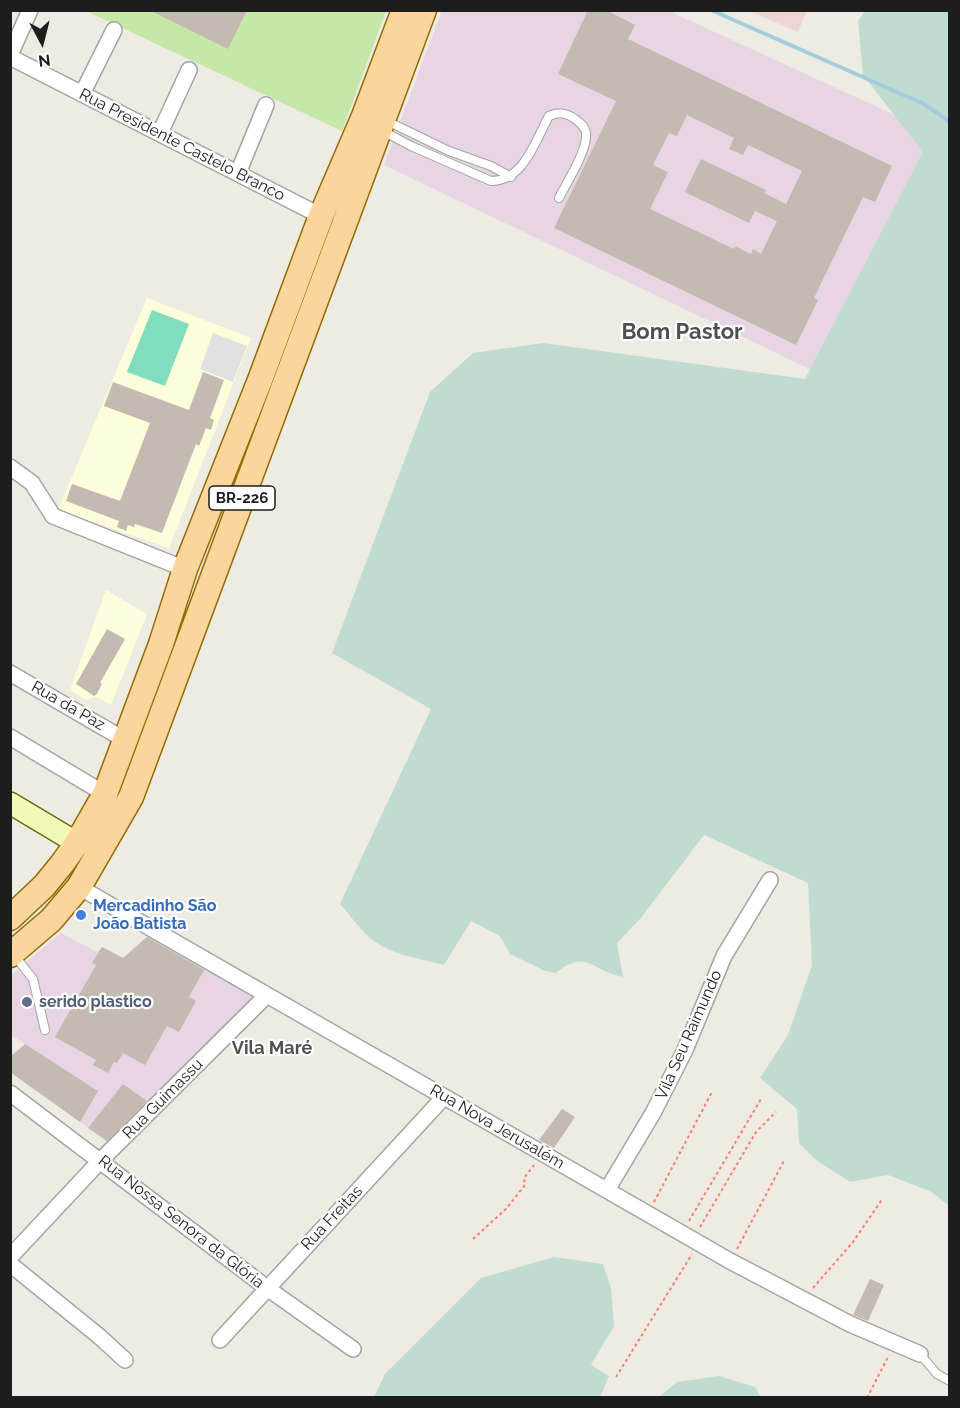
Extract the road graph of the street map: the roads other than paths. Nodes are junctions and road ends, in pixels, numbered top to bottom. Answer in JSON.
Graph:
{"nodes":[{"id":1,"x":30,"y":10,"type":"edge"},
{"id":2,"x":404,"y":10,"type":"edge"},
{"id":3,"x":424,"y":10,"type":"edge"},
{"id":4,"x":114,"y":30,"type":"dead end"},
{"id":5,"x":10,"y":56,"type":"edge"},
{"id":6,"x":189,"y":70,"type":"dead end"},
{"id":7,"x":82,"y":94,"type":"junction"},
{"id":8,"x":266,"y":105,"type":"dead end"},
{"id":9,"x":381,"y":124,"type":"junction"},
{"id":10,"x":160,"y":133,"type":"junction"},
{"id":11,"x":238,"y":173,"type":"junction"},
{"id":12,"x":511,"y":177,"type":"junction"},
{"id":13,"x":559,"y":198,"type":"dead end"},
{"id":14,"x":321,"y":216,"type":"junction"},
{"id":15,"x":10,"y":467,"type":"edge"},
{"id":16,"x":185,"y":568,"type":"junction"},
{"id":17,"x":160,"y":644,"type":"junction"},
{"id":18,"x":184,"y":655,"type":"junction"},
{"id":19,"x":10,"y":673,"type":"edge"},
{"id":20,"x":10,"y":737,"type":"edge"},
{"id":21,"x":125,"y":740,"type":"junction"},
{"id":22,"x":105,"y":794,"type":"junction"},
{"id":23,"x":10,"y":803,"type":"edge"},
{"id":24,"x":77,"y":843,"type":"junction"},
{"id":25,"x":770,"y":880,"type":"dead end"},
{"id":26,"x":79,"y":887,"type":"junction"},
{"id":27,"x":15,"y":907,"type":"edge"},
{"id":28,"x":11,"y":953,"type":"edge"},
{"id":29,"x":267,"y":995,"type":"junction"},
{"id":30,"x":45,"y":1030,"type":"dead end"},
{"id":31,"x":10,"y":1093,"type":"edge"},
{"id":32,"x":444,"y":1097,"type":"junction"},
{"id":33,"x":101,"y":1161,"type":"junction"},
{"id":34,"x":607,"y":1190,"type":"junction"},
{"id":35,"x":10,"y":1257,"type":"edge"},
{"id":36,"x":10,"y":1264,"type":"edge"},
{"id":37,"x":267,"y":1288,"type":"junction"},
{"id":38,"x":220,"y":1340,"type":"dead end"},
{"id":39,"x":353,"y":1349,"type":"dead end"},
{"id":40,"x":920,"y":1354,"type":"joint"},
{"id":41,"x":125,"y":1360,"type":"dead end"},
{"id":42,"x":950,"y":1381,"type":"edge"}],
"edges":[{"from":1,"to":5,"type":"street"},
{"from":2,"to":14,"type":"main road","number":"BR-226"},
{"from":3,"to":9,"type":"main road","number":"BR-226"},
{"from":4,"to":7,"type":"street"},
{"from":5,"to":7,"type":"street","name":"Rua Presidente Castelo Branco"},
{"from":6,"to":10,"type":"street"},
{"from":7,"to":10,"type":"street","name":"Rua Presidente Castelo Branco"},
{"from":8,"to":11,"type":"street"},
{"from":9,"to":12,"type":"lane"},
{"from":9,"to":12,"type":"lane"},
{"from":9,"to":18,"type":"main road","number":"BR-226"},
{"from":10,"to":11,"type":"street","name":"Rua Presidente Castelo Branco"},
{"from":11,"to":14,"type":"street","name":"Rua Presidente Castelo Branco"},
{"from":12,"to":13,"type":"lane"},
{"from":14,"to":16,"type":"main road","number":"BR-226"},
{"from":15,"to":16,"type":"street"},
{"from":16,"to":17,"type":"main road","number":"BR-226"},
{"from":17,"to":18,"type":"main road"},
{"from":17,"to":21,"type":"main road","number":"BR-226"},
{"from":18,"to":26,"type":"main road","number":"BR-226"},
{"from":19,"to":21,"type":"street","name":"Rua da Paz"},
{"from":20,"to":22,"type":"street"},
{"from":21,"to":22,"type":"main road","number":"BR-226"},
{"from":22,"to":24,"type":"main road","number":"BR-226"},
{"from":23,"to":24,"type":"street"},
{"from":24,"to":27,"type":"main road","number":"BR-226"},
{"from":25,"to":34,"type":"street","name":"Vila Seu Raimundo"},
{"from":26,"to":28,"type":"main road","number":"BR-226"},
{"from":26,"to":29,"type":"street","name":"Rua Nova Jerusalém"},
{"from":28,"to":30,"type":"lane"},
{"from":29,"to":32,"type":"street","name":"Rua Nova Jerusalém"},
{"from":29,"to":33,"type":"street","name":"Rua Guimassu"},
{"from":31,"to":33,"type":"street","name":"Rua Nossa Senora da Glória"},
{"from":32,"to":34,"type":"street","name":"Rua Nova Jerusalém"},
{"from":32,"to":37,"type":"street","name":"Rua Freitas"},
{"from":33,"to":35,"type":"street","name":"Rua Guimassu"},
{"from":33,"to":37,"type":"street","name":"Rua Nossa Senora da Glória"},
{"from":34,"to":40,"type":"street","name":"Rua Nova Jerusalém"},
{"from":36,"to":41,"type":"street"},
{"from":37,"to":38,"type":"street","name":"Rua Freitas"},
{"from":37,"to":39,"type":"street","name":"Rua Nossa Senora da Glória"},
{"from":40,"to":42,"type":"lane"}]}
